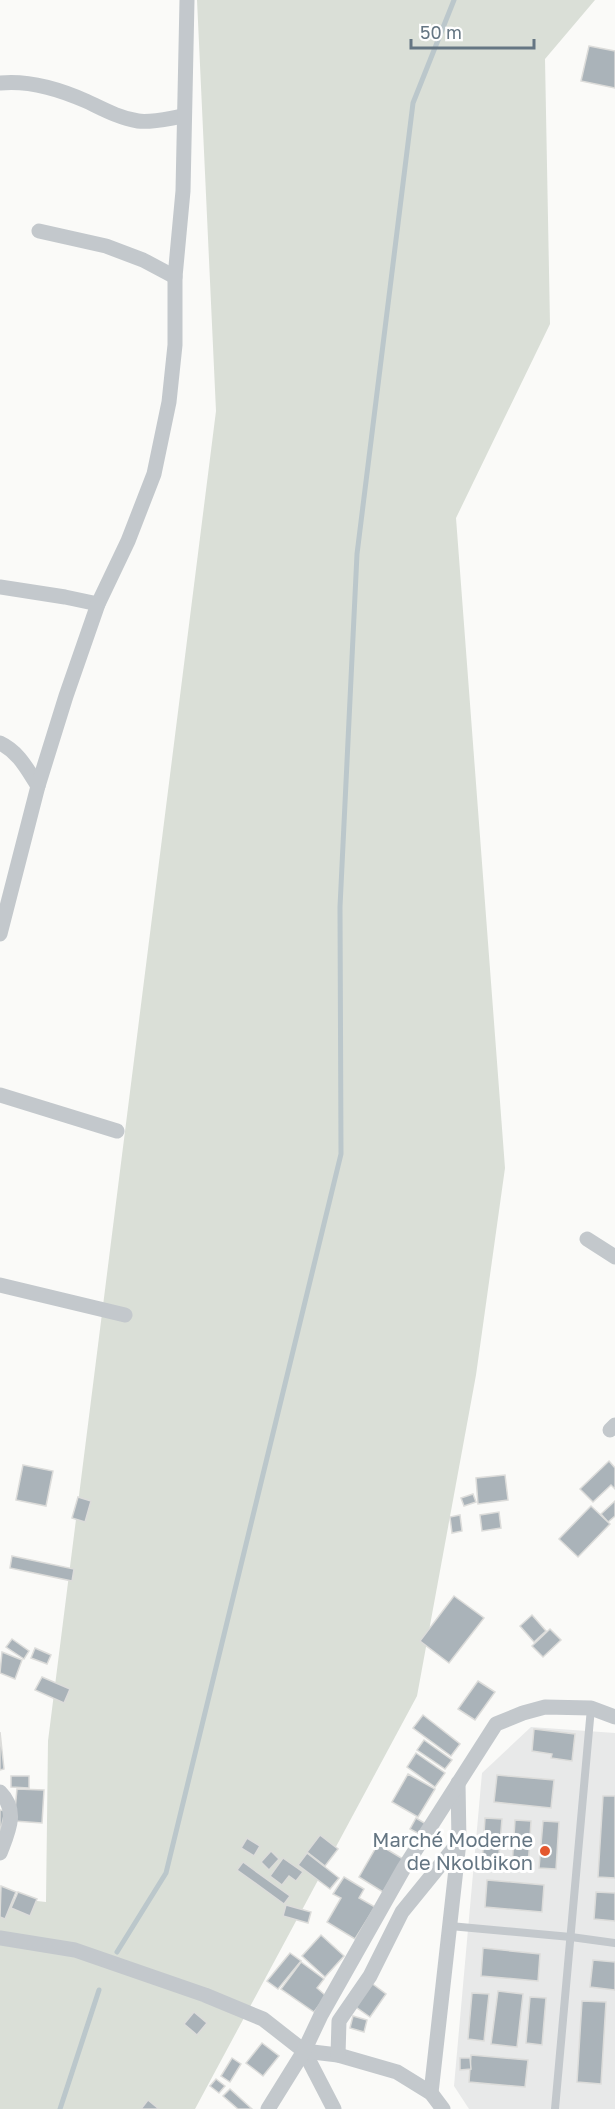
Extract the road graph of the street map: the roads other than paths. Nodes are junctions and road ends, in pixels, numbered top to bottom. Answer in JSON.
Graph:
{"nodes":[{"id":1,"x":187,"y":0,"type":"edge"},
{"id":2,"x":0,"y":83,"type":"edge"},
{"id":3,"x":184,"y":116,"type":"junction"},
{"id":4,"x":39,"y":231,"type":"dead end"},
{"id":5,"x":176,"y":278,"type":"junction"},
{"id":6,"x":0,"y":588,"type":"edge"},
{"id":7,"x":98,"y":604,"type":"junction"},
{"id":8,"x":0,"y":743,"type":"edge"},
{"id":9,"x":38,"y":786,"type":"junction"},
{"id":10,"x":0,"y":934,"type":"edge"},
{"id":11,"x":0,"y":1095,"type":"edge"},
{"id":12,"x":117,"y":1131,"type":"dead end"},
{"id":13,"x":587,"y":1239,"type":"dead end"},
{"id":14,"x":615,"y":1257,"type":"edge"},
{"id":15,"x":0,"y":1285,"type":"edge"},
{"id":16,"x":125,"y":1315,"type":"dead end"},
{"id":17,"x":591,"y":1708,"type":"junction"},
{"id":18,"x":615,"y":1717,"type":"edge"},
{"id":19,"x":458,"y":1783,"type":"junction"},
{"id":20,"x":0,"y":1792,"type":"edge"},
{"id":21,"x":459,"y":1842,"type":"junction"},
{"id":22,"x":0,"y":1852,"type":"edge"},
{"id":23,"x":450,"y":1926,"type":"junction"},
{"id":24,"x":571,"y":1937,"type":"junction"},
{"id":25,"x":0,"y":1938,"type":"edge"},
{"id":26,"x":615,"y":1943,"type":"edge"},
{"id":27,"x":304,"y":2051,"type":"junction"},
{"id":28,"x":338,"y":2055,"type":"junction"},
{"id":29,"x":431,"y":2093,"type":"junction"},
{"id":30,"x":268,"y":2109,"type":"edge"},
{"id":31,"x":334,"y":2109,"type":"edge"},
{"id":32,"x":443,"y":2109,"type":"edge"},
{"id":33,"x":555,"y":2109,"type":"edge"}],
"edges":[{"from":1,"to":3,"type":"street"},
{"from":2,"to":3,"type":"street"},
{"from":3,"to":5,"type":"street"},
{"from":4,"to":5,"type":"street"},
{"from":5,"to":7,"type":"street"},
{"from":6,"to":7,"type":"street"},
{"from":7,"to":9,"type":"street"},
{"from":8,"to":9,"type":"street"},
{"from":9,"to":10,"type":"street"},
{"from":11,"to":12,"type":"street"},
{"from":13,"to":14,"type":"street"},
{"from":15,"to":16,"type":"street"},
{"from":17,"to":18,"type":"street"},
{"from":17,"to":19,"type":"street"},
{"from":17,"to":24,"type":"lane"},
{"from":19,"to":21,"type":"street"},
{"from":19,"to":27,"type":"street"},
{"from":20,"to":22,"type":"street"},
{"from":21,"to":23,"type":"street"},
{"from":21,"to":28,"type":"street"},
{"from":23,"to":24,"type":"lane"},
{"from":23,"to":29,"type":"street"},
{"from":24,"to":26,"type":"lane"},
{"from":24,"to":33,"type":"lane"},
{"from":25,"to":27,"type":"street"},
{"from":27,"to":28,"type":"street"},
{"from":27,"to":30,"type":"street"},
{"from":27,"to":31,"type":"street"},
{"from":28,"to":29,"type":"street"},
{"from":29,"to":32,"type":"street"}]}
